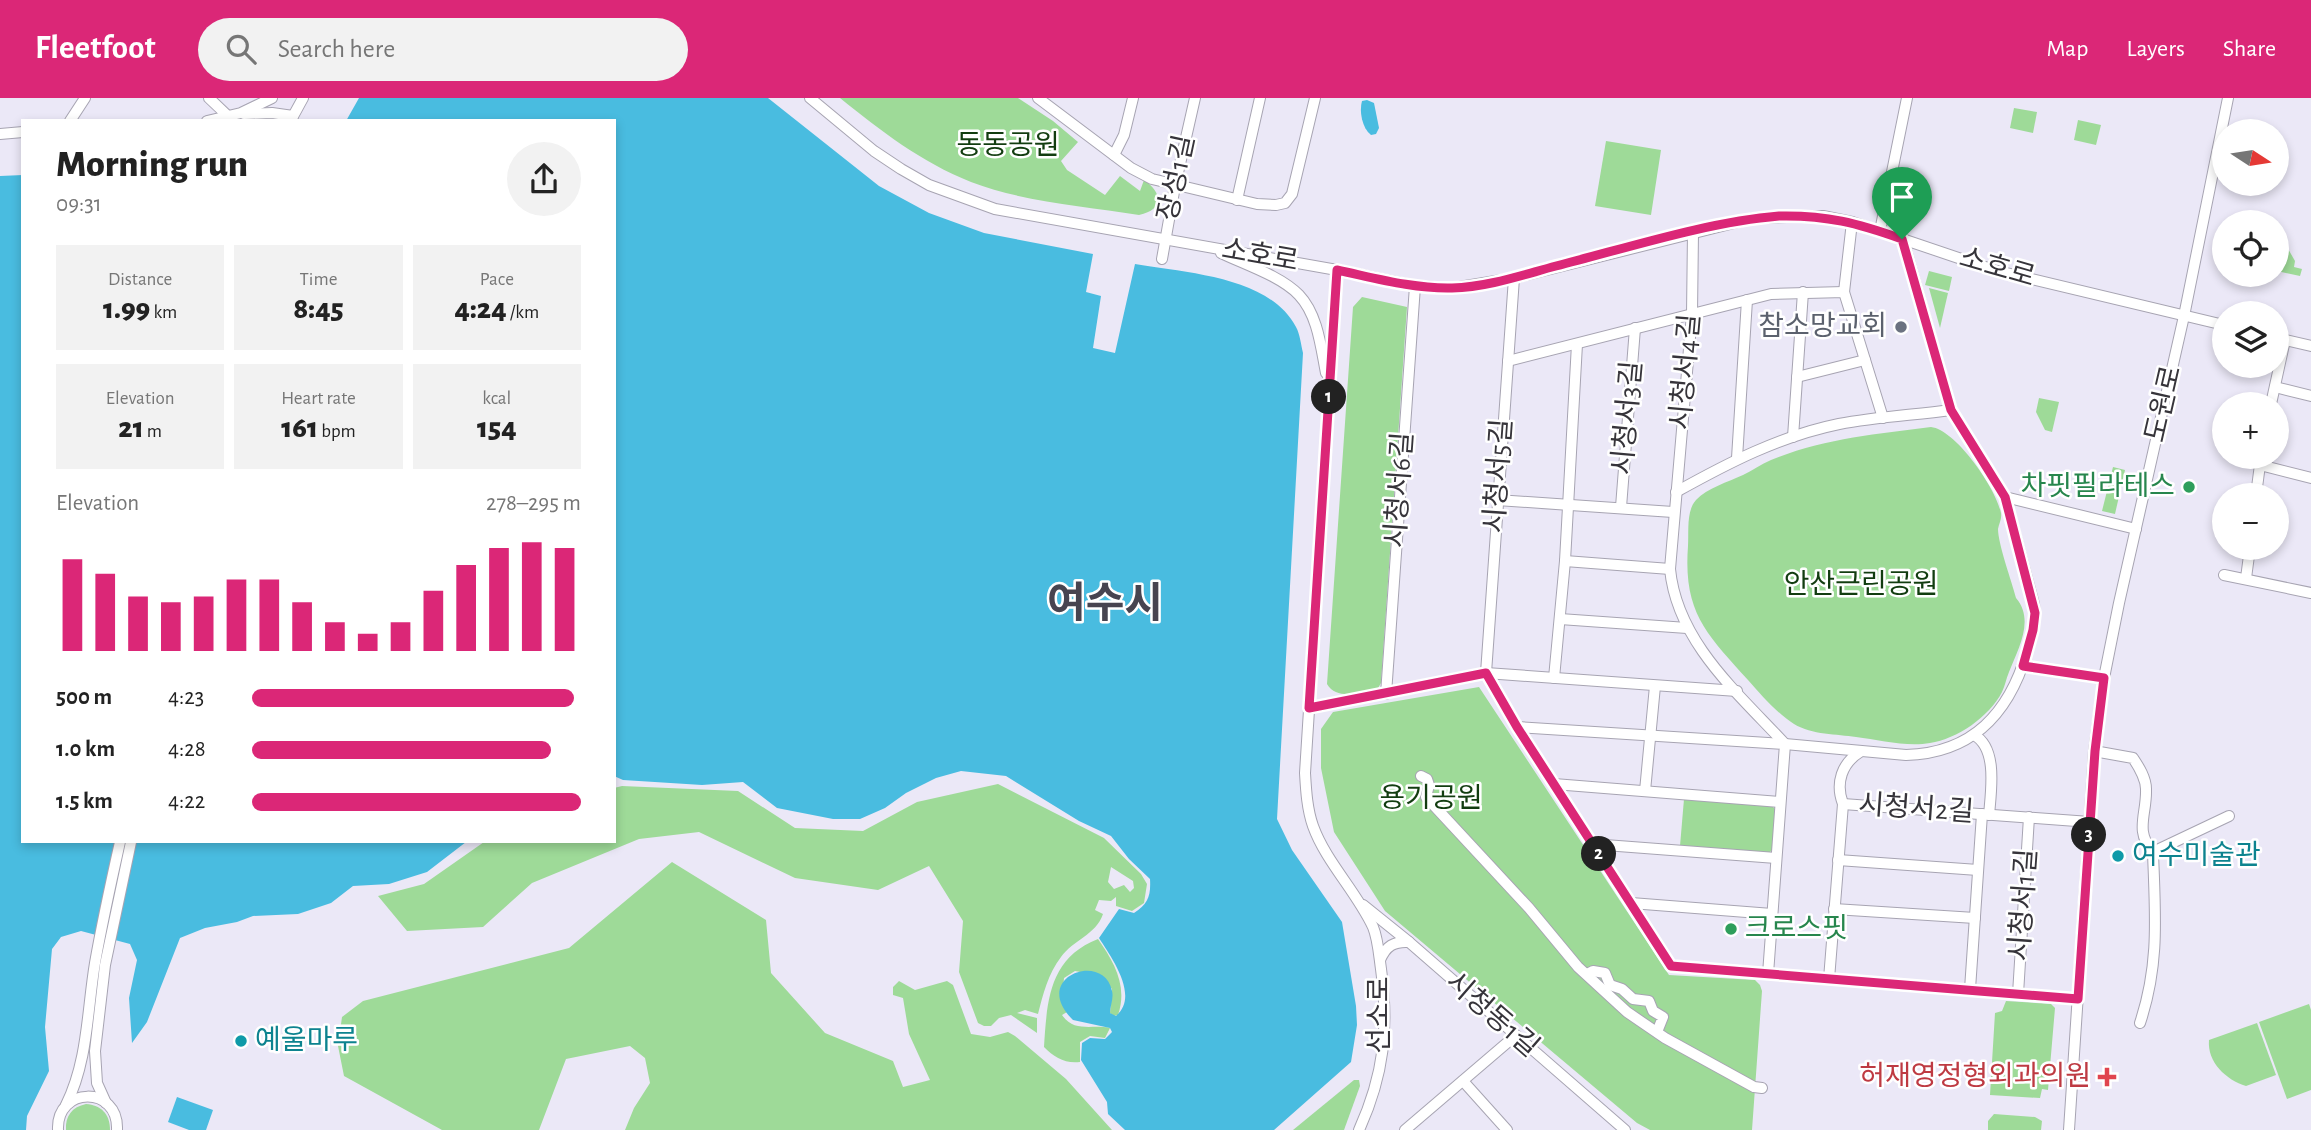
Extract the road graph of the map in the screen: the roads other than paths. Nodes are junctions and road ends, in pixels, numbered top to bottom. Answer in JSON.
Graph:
{"nodes":[{"id":1,"x":85,"y":98,"type":"edge"},
{"id":2,"x":209,"y":98,"type":"edge"},
{"id":3,"x":272,"y":98,"type":"edge"},
{"id":4,"x":303,"y":98,"type":"edge"},
{"id":5,"x":810,"y":98,"type":"edge"},
{"id":6,"x":1038,"y":98,"type":"edge"},
{"id":7,"x":1132,"y":98,"type":"edge"},
{"id":8,"x":1195,"y":98,"type":"edge"},
{"id":9,"x":1260,"y":98,"type":"edge"},
{"id":10,"x":1315,"y":98,"type":"edge"},
{"id":11,"x":1907,"y":98,"type":"edge"},
{"id":12,"x":2228,"y":98,"type":"edge"},
{"id":13,"x":241,"y":113,"type":"junction"},
{"id":14,"x":229,"y":117,"type":"junction"},
{"id":15,"x":259,"y":118,"type":"edge"},
{"id":16,"x":292,"y":118,"type":"edge"},
{"id":17,"x":71,"y":119,"type":"edge"},
{"id":18,"x":218,"y":119,"type":"edge"},
{"id":19,"x":21,"y":132,"type":"edge"},
{"id":20,"x":0,"y":134,"type":"edge"},
{"id":21,"x":1114,"y":155,"type":"junction"},
{"id":22,"x":1175,"y":186,"type":"junction"},
{"id":23,"x":1237,"y":200,"type":"junction"},
{"id":24,"x":1852,"y":222,"type":"junction"},
{"id":25,"x":1880,"y":231,"type":"junction"},
{"id":26,"x":1693,"y":232,"type":"junction"},
{"id":27,"x":1164,"y":239,"type":"junction"},
{"id":28,"x":1902,"y":239,"type":"junction"},
{"id":29,"x":1205,"y":247,"type":"junction"},
{"id":30,"x":1162,"y":259,"type":"dead end"},
{"id":31,"x":1337,"y":270,"type":"junction"},
{"id":32,"x":1514,"y":278,"type":"junction"},
{"id":33,"x":1415,"y":286,"type":"junction"},
{"id":34,"x":1803,"y":292,"type":"junction"},
{"id":35,"x":1844,"y":292,"type":"junction"},
{"id":36,"x":1747,"y":300,"type":"junction"},
{"id":37,"x":1692,"y":314,"type":"junction"},
{"id":38,"x":2185,"y":316,"type":"junction"},
{"id":39,"x":2212,"y":322,"type":"edge"},
{"id":40,"x":1635,"y":328,"type":"junction"},
{"id":41,"x":2289,"y":341,"type":"edge"},
{"id":42,"x":1577,"y":344,"type":"junction"},
{"id":43,"x":2311,"y":346,"type":"edge"},
{"id":44,"x":1865,"y":360,"type":"junction"},
{"id":45,"x":1508,"y":361,"type":"junction"},
{"id":46,"x":1797,"y":377,"type":"junction"},
{"id":47,"x":2276,"y":378,"type":"edge"},
{"id":48,"x":2275,"y":387,"type":"junction"},
{"id":49,"x":1329,"y":391,"type":"junction"},
{"id":50,"x":2274,"y":392,"type":"edge"},
{"id":51,"x":2311,"y":396,"type":"edge"},
{"id":52,"x":1951,"y":410,"type":"junction"},
{"id":53,"x":1883,"y":418,"type":"junction"},
{"id":54,"x":1793,"y":437,"type":"junction"},
{"id":55,"x":1737,"y":458,"type":"junction"},
{"id":56,"x":2284,"y":469,"type":"edge"},
{"id":57,"x":2311,"y":478,"type":"edge"},
{"id":58,"x":1676,"y":492,"type":"junction"},
{"id":59,"x":2005,"y":497,"type":"junction"},
{"id":60,"x":1497,"y":500,"type":"junction"},
{"id":61,"x":1568,"y":504,"type":"junction"},
{"id":62,"x":1621,"y":507,"type":"junction"},
{"id":63,"x":1673,"y":512,"type":"junction"},
{"id":64,"x":2136,"y":529,"type":"junction"},
{"id":65,"x":2248,"y":560,"type":"edge"},
{"id":66,"x":1565,"y":561,"type":"junction"},
{"id":67,"x":1670,"y":569,"type":"junction"},
{"id":68,"x":2224,"y":575,"type":"dead end"},
{"id":69,"x":2246,"y":578,"type":"junction"},
{"id":70,"x":2311,"y":593,"type":"edge"},
{"id":71,"x":1560,"y":619,"type":"junction"},
{"id":72,"x":1687,"y":628,"type":"junction"},
{"id":73,"x":2023,"y":666,"type":"junction"},
{"id":74,"x":1486,"y":673,"type":"junction"},
{"id":75,"x":1554,"y":678,"type":"junction"},
{"id":76,"x":2104,"y":678,"type":"junction"},
{"id":77,"x":1655,"y":686,"type":"junction"},
{"id":78,"x":1737,"y":691,"type":"junction"},
{"id":79,"x":1386,"y":694,"type":"junction"},
{"id":80,"x":1309,"y":708,"type":"junction"},
{"id":81,"x":1517,"y":727,"type":"junction"},
{"id":82,"x":1974,"y":735,"type":"junction"},
{"id":83,"x":1650,"y":736,"type":"junction"},
{"id":84,"x":1785,"y":744,"type":"junction"},
{"id":85,"x":2095,"y":751,"type":"junction"},
{"id":86,"x":1860,"y":752,"type":"junction"},
{"id":87,"x":1421,"y":776,"type":"dead end"},
{"id":88,"x":1554,"y":784,"type":"junction"},
{"id":89,"x":1645,"y":791,"type":"junction"},
{"id":90,"x":1780,"y":802,"type":"junction"},
{"id":91,"x":1843,"y":804,"type":"junction"},
{"id":92,"x":1986,"y":814,"type":"junction"},
{"id":93,"x":2229,"y":816,"type":"dead end"},
{"id":94,"x":2029,"y":817,"type":"junction"},
{"id":95,"x":2090,"y":822,"type":"junction"},
{"id":96,"x":120,"y":843,"type":"edge"},
{"id":97,"x":131,"y":843,"type":"edge"},
{"id":98,"x":1592,"y":844,"type":"junction"},
{"id":99,"x":2153,"y":852,"type":"junction"},
{"id":100,"x":1776,"y":858,"type":"junction"},
{"id":101,"x":1838,"y":860,"type":"junction"},
{"id":102,"x":1978,"y":870,"type":"junction"},
{"id":103,"x":1358,"y":901,"type":"junction"},
{"id":104,"x":1631,"y":904,"type":"junction"},
{"id":105,"x":1834,"y":909,"type":"junction"},
{"id":106,"x":1772,"y":914,"type":"junction"},
{"id":107,"x":1975,"y":918,"type":"junction"},
{"id":108,"x":1409,"y":942,"type":"junction"},
{"id":109,"x":1380,"y":960,"type":"junction"},
{"id":110,"x":100,"y":964,"type":"junction"},
{"id":111,"x":1587,"y":974,"type":"junction"},
{"id":112,"x":1768,"y":974,"type":"junction"},
{"id":113,"x":1829,"y":979,"type":"junction"},
{"id":114,"x":1970,"y":989,"type":"junction"},
{"id":115,"x":2018,"y":994,"type":"junction"},
{"id":116,"x":2078,"y":999,"type":"junction"},
{"id":117,"x":2140,"y":1023,"type":"dead end"},
{"id":118,"x":1657,"y":1032,"type":"junction"},
{"id":119,"x":1516,"y":1036,"type":"junction"},
{"id":120,"x":1463,"y":1081,"type":"junction"},
{"id":121,"x":1762,"y":1088,"type":"dead end"},
{"id":122,"x":106,"y":1103,"type":"junction"},
{"id":123,"x":66,"y":1105,"type":"junction"},
{"id":124,"x":1366,"y":1115,"type":"junction"},
{"id":125,"x":120,"y":1128,"type":"edge"},
{"id":126,"x":58,"y":1130,"type":"edge"},
{"id":127,"x":1359,"y":1130,"type":"edge"},
{"id":128,"x":1369,"y":1130,"type":"edge"},
{"id":129,"x":1405,"y":1130,"type":"edge"},
{"id":130,"x":1507,"y":1130,"type":"edge"},
{"id":131,"x":1625,"y":1130,"type":"edge"},
{"id":132,"x":2069,"y":1130,"type":"edge"}],
"edges":[{"from":1,"to":17,"type":"street"},
{"from":2,"to":14,"type":"street"},
{"from":3,"to":13,"type":"street"},
{"from":4,"to":16,"type":"street"},
{"from":5,"to":27,"type":"street","name":"소호로"},
{"from":6,"to":21,"type":"street"},
{"from":7,"to":21,"type":"street"},
{"from":8,"to":22,"type":"street","name":"장성1길"},
{"from":9,"to":23,"type":"street"},
{"from":10,"to":23,"type":"street"},
{"from":11,"to":25,"type":"street"},
{"from":12,"to":38,"type":"street","name":"도원로"},
{"from":13,"to":14,"type":"street"},
{"from":13,"to":15,"type":"street"},
{"from":14,"to":18,"type":"street"},
{"from":15,"to":16,"type":"street"},
{"from":19,"to":20,"type":"street"},
{"from":21,"to":22,"type":"street"},
{"from":22,"to":23,"type":"street"},
{"from":22,"to":27,"type":"street","name":"장성1길"},
{"from":24,"to":25,"type":"street","name":"소호로"},
{"from":24,"to":26,"type":"street","name":"소호로"},
{"from":24,"to":35,"type":"street"},
{"from":25,"to":28,"type":"street","name":"소호로"},
{"from":26,"to":32,"type":"street","name":"소호로"},
{"from":26,"to":37,"type":"street","name":"시청서4길"},
{"from":27,"to":29,"type":"street","name":"소호로"},
{"from":27,"to":30,"type":"street","name":"장성1길"},
{"from":28,"to":38,"type":"street","name":"소호로"},
{"from":28,"to":52,"type":"street","name":"시청서2길"},
{"from":29,"to":31,"type":"street","name":"소호로"},
{"from":29,"to":49,"type":"street"},
{"from":31,"to":33,"type":"street","name":"소호로"},
{"from":31,"to":49,"type":"street"},
{"from":32,"to":33,"type":"street","name":"소호로"},
{"from":32,"to":45,"type":"street","name":"시청서5길"},
{"from":33,"to":79,"type":"street","name":"시청서6길"},
{"from":34,"to":35,"type":"street","name":"시청서3길"},
{"from":34,"to":36,"type":"street","name":"시청서3길"},
{"from":34,"to":46,"type":"street"},
{"from":35,"to":44,"type":"street"},
{"from":36,"to":37,"type":"street","name":"시청서3길"},
{"from":36,"to":55,"type":"street"},
{"from":37,"to":40,"type":"street","name":"시청서3길"},
{"from":37,"to":58,"type":"street","name":"시청서4길"},
{"from":38,"to":39,"type":"street","name":"소호로"},
{"from":38,"to":64,"type":"street","name":"도원로"},
{"from":40,"to":42,"type":"street","name":"시청서3길"},
{"from":40,"to":62,"type":"street","name":"시청서3길"},
{"from":41,"to":43,"type":"street"},
{"from":42,"to":45,"type":"street","name":"시청서3길"},
{"from":42,"to":61,"type":"street","name":"시청서3길"},
{"from":44,"to":46,"type":"street"},
{"from":44,"to":53,"type":"street"},
{"from":45,"to":60,"type":"street","name":"시청서5길"},
{"from":46,"to":54,"type":"street"},
{"from":47,"to":48,"type":"street"},
{"from":48,"to":50,"type":"street"},
{"from":48,"to":51,"type":"street"},
{"from":49,"to":80,"type":"street"},
{"from":52,"to":53,"type":"street"},
{"from":52,"to":59,"type":"street","name":"시청서2길"},
{"from":53,"to":54,"type":"street"},
{"from":54,"to":55,"type":"street"},
{"from":55,"to":58,"type":"street"},
{"from":56,"to":57,"type":"street"},
{"from":58,"to":63,"type":"street","name":"시청서4길"},
{"from":59,"to":64,"type":"street"},
{"from":59,"to":73,"type":"street","name":"시청서2길"},
{"from":60,"to":61,"type":"street"},
{"from":60,"to":74,"type":"street","name":"시청서5길"},
{"from":61,"to":62,"type":"street"},
{"from":61,"to":66,"type":"street"},
{"from":62,"to":63,"type":"street"},
{"from":63,"to":67,"type":"street","name":"시청서4길"},
{"from":64,"to":76,"type":"street","name":"도원로"},
{"from":65,"to":69,"type":"street"},
{"from":66,"to":67,"type":"street"},
{"from":66,"to":71,"type":"street"},
{"from":67,"to":72,"type":"street","name":"시청서4길"},
{"from":68,"to":69,"type":"street"},
{"from":69,"to":70,"type":"street"},
{"from":71,"to":72,"type":"street"},
{"from":71,"to":75,"type":"street"},
{"from":72,"to":78,"type":"street","name":"시청서4길"},
{"from":73,"to":76,"type":"street"},
{"from":73,"to":82,"type":"street","name":"시청서2길"},
{"from":74,"to":75,"type":"street"},
{"from":74,"to":79,"type":"street"},
{"from":74,"to":81,"type":"street","name":"시청서1길"},
{"from":75,"to":77,"type":"street"},
{"from":76,"to":85,"type":"street","name":"도원로"},
{"from":77,"to":78,"type":"street"},
{"from":77,"to":83,"type":"street"},
{"from":78,"to":84,"type":"street","name":"시청서4길"},
{"from":79,"to":80,"type":"street"},
{"from":80,"to":103,"type":"street"},
{"from":81,"to":83,"type":"street"},
{"from":81,"to":88,"type":"street","name":"시청서1길"},
{"from":82,"to":86,"type":"street","name":"시청서2길"},
{"from":82,"to":92,"type":"street","name":"시청서2길"},
{"from":83,"to":84,"type":"street"},
{"from":83,"to":89,"type":"street"},
{"from":84,"to":86,"type":"street"},
{"from":84,"to":90,"type":"street"},
{"from":85,"to":95,"type":"street","name":"도원로"},
{"from":85,"to":99,"type":"street"},
{"from":86,"to":91,"type":"street","name":"시청서2길"},
{"from":87,"to":111,"type":"street"},
{"from":88,"to":89,"type":"street"},
{"from":88,"to":98,"type":"street","name":"시청서1길"},
{"from":89,"to":90,"type":"street"},
{"from":90,"to":100,"type":"street"},
{"from":91,"to":92,"type":"street","name":"시청서2길"},
{"from":91,"to":101,"type":"street","name":"시청서2길"},
{"from":92,"to":94,"type":"street","name":"시청서2길"},
{"from":92,"to":102,"type":"street","name":"시청서1길"},
{"from":93,"to":99,"type":"street"},
{"from":94,"to":95,"type":"street","name":"시청서2길"},
{"from":94,"to":115,"type":"street","name":"시청서1길"},
{"from":95,"to":116,"type":"street","name":"도원로"},
{"from":96,"to":110,"type":"street"},
{"from":97,"to":110,"type":"street"},
{"from":98,"to":100,"type":"street"},
{"from":98,"to":104,"type":"street","name":"시청서1길"},
{"from":99,"to":117,"type":"street"},
{"from":100,"to":106,"type":"street"},
{"from":101,"to":102,"type":"street","name":"시청서2길"},
{"from":101,"to":105,"type":"street","name":"시청서2길"},
{"from":102,"to":107,"type":"street","name":"시청서1길"},
{"from":103,"to":108,"type":"street","name":"시청동1길"},
{"from":103,"to":109,"type":"street","name":"선소로"},
{"from":104,"to":106,"type":"street"},
{"from":104,"to":112,"type":"street","name":"시청서1길"},
{"from":105,"to":107,"type":"street"},
{"from":105,"to":113,"type":"street","name":"시청서2길"},
{"from":106,"to":112,"type":"street"},
{"from":107,"to":114,"type":"street","name":"시청서1길"},
{"from":108,"to":109,"type":"street"},
{"from":108,"to":119,"type":"street","name":"시청동1길"},
{"from":109,"to":124,"type":"street","name":"선소로"},
{"from":110,"to":122,"type":"street"},
{"from":110,"to":123,"type":"street"},
{"from":111,"to":118,"type":"street"},
{"from":111,"to":118,"type":"street"},
{"from":112,"to":113,"type":"street","name":"시청서1길"},
{"from":113,"to":114,"type":"street","name":"시청서1길"},
{"from":114,"to":115,"type":"street","name":"시청서1길"},
{"from":115,"to":116,"type":"street","name":"시청서1길"},
{"from":116,"to":132,"type":"street","name":"도원로"},
{"from":118,"to":121,"type":"street"},
{"from":119,"to":120,"type":"street"},
{"from":119,"to":131,"type":"street","name":"시청동1길"},
{"from":120,"to":129,"type":"street"},
{"from":120,"to":130,"type":"street"},
{"from":122,"to":123,"type":"street"},
{"from":122,"to":125,"type":"street"},
{"from":123,"to":126,"type":"street"},
{"from":124,"to":127,"type":"street","name":"선소로"},
{"from":124,"to":128,"type":"street"}]}
